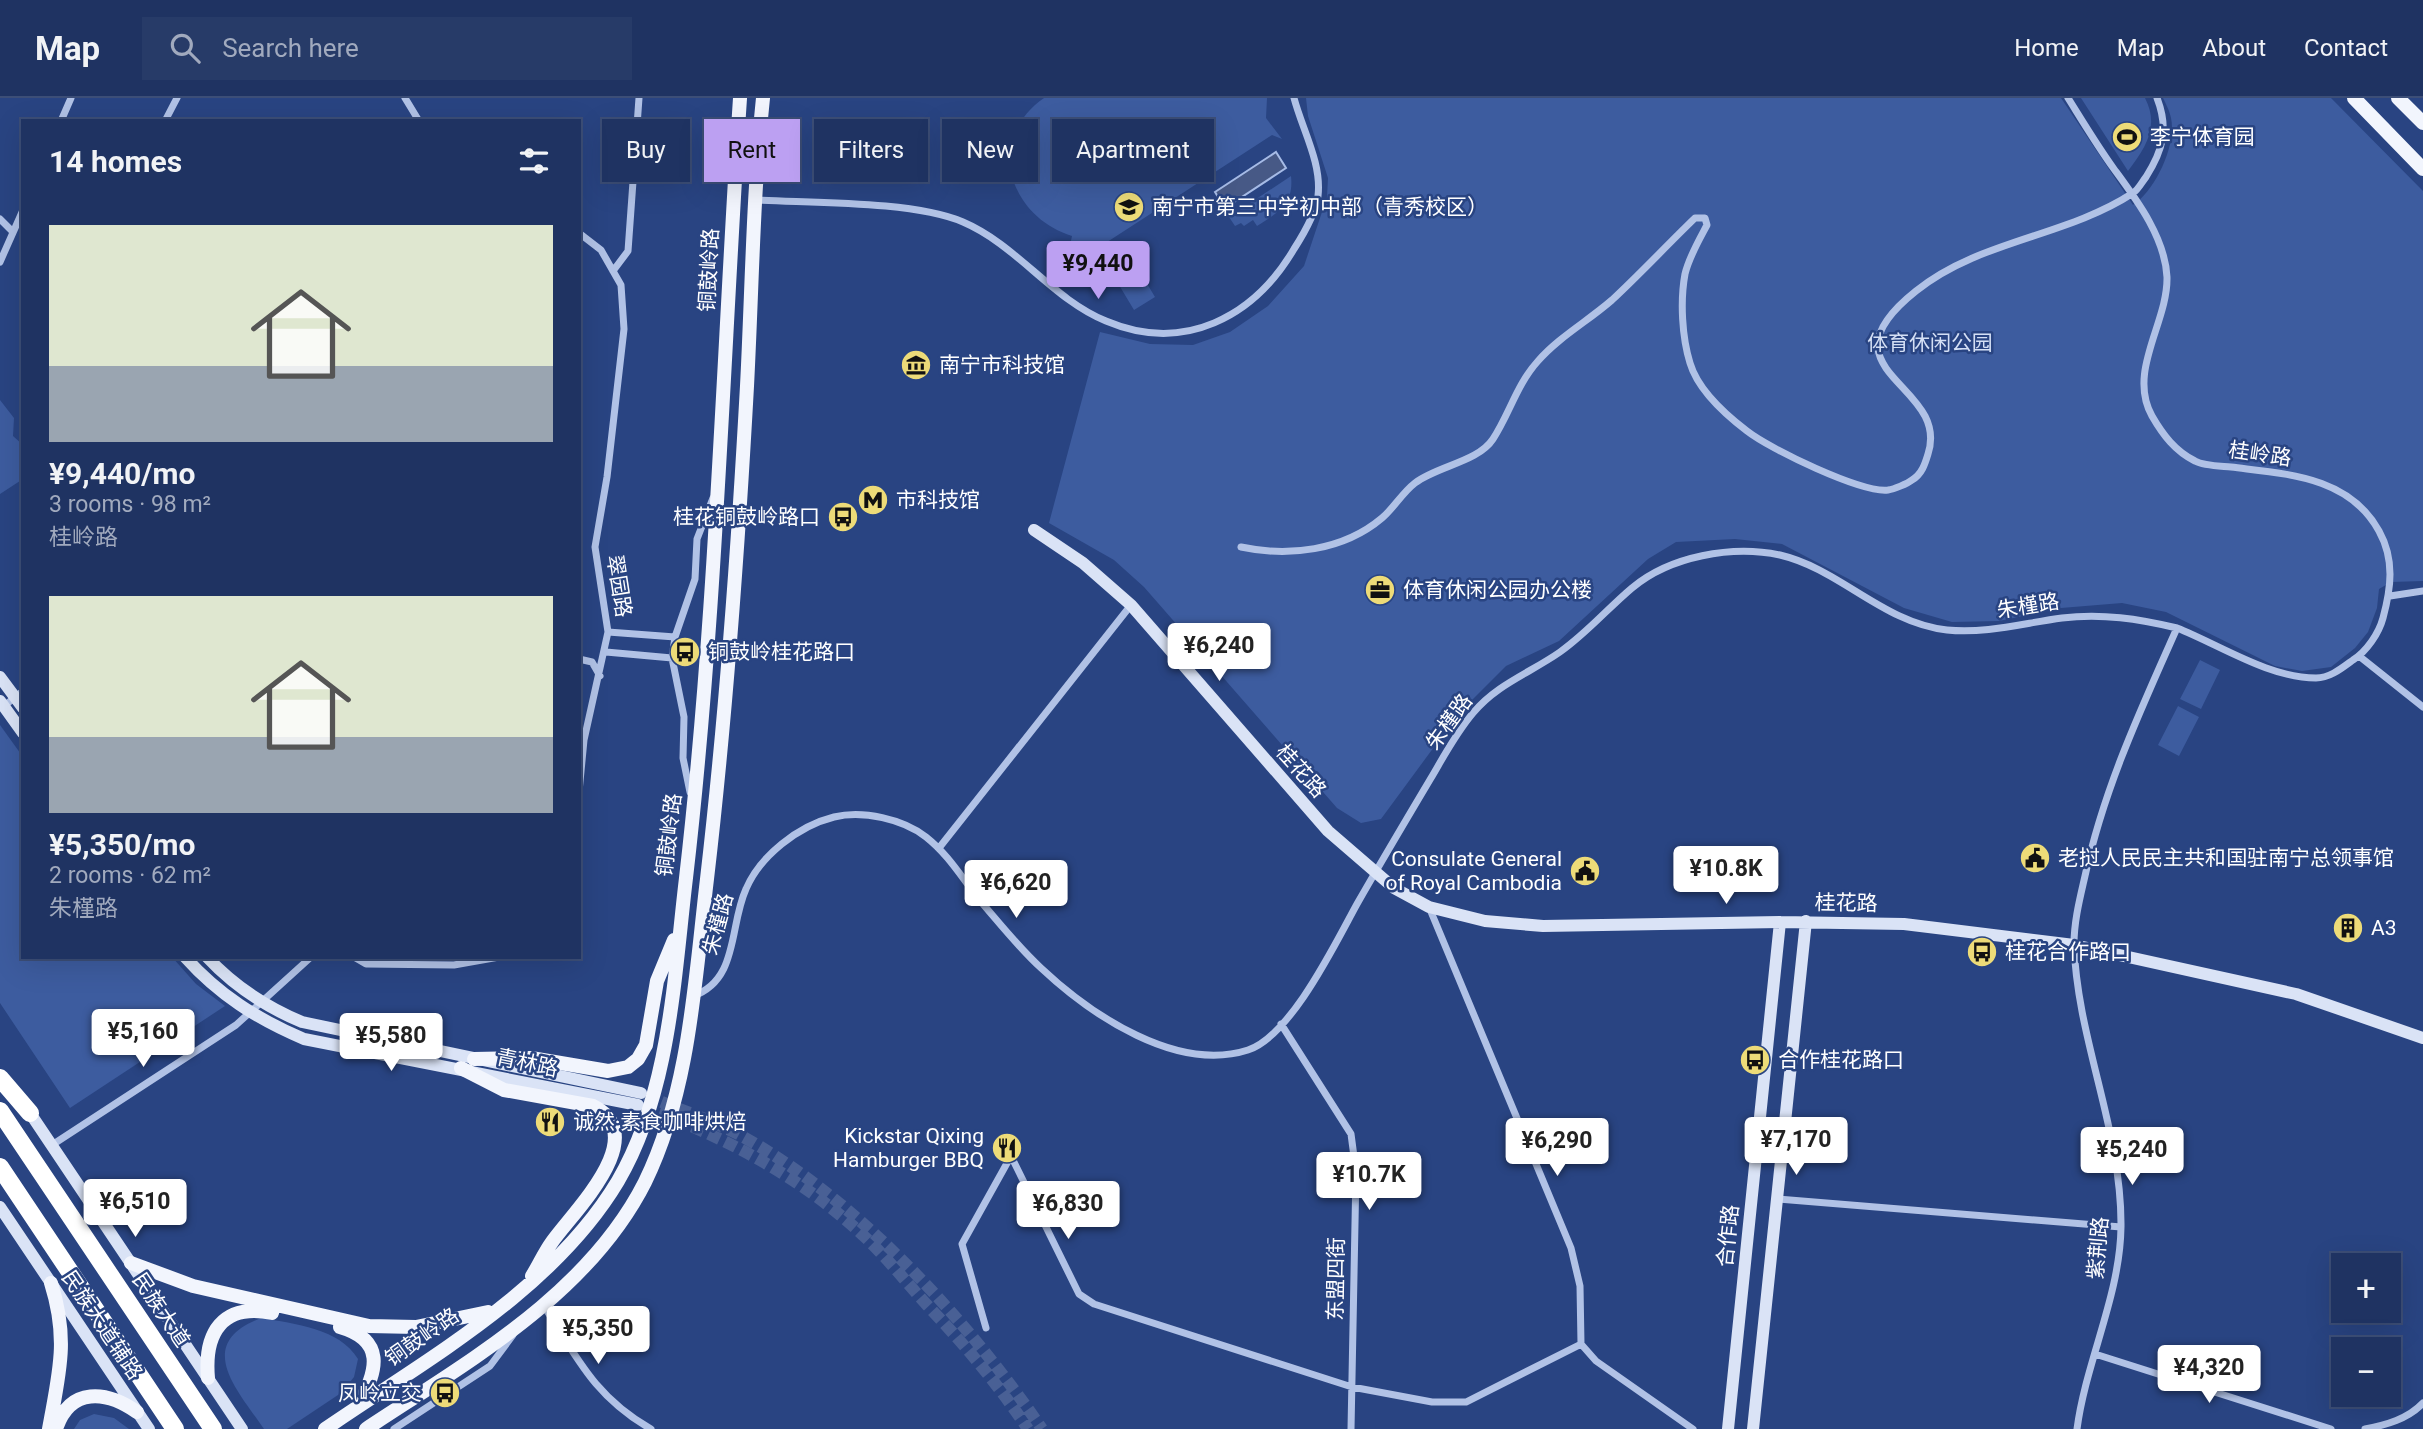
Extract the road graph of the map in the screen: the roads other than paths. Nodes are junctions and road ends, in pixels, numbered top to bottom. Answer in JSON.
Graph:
{"nodes":[{"id":1,"x":71,"y":98,"type":"edge"},
{"id":2,"x":177,"y":98,"type":"edge"},
{"id":3,"x":405,"y":98,"type":"edge"},
{"id":4,"x":639,"y":98,"type":"edge"},
{"id":5,"x":740,"y":98,"type":"edge"},
{"id":6,"x":763,"y":98,"type":"edge"},
{"id":7,"x":1294,"y":98,"type":"edge"},
{"id":8,"x":2068,"y":98,"type":"edge"},
{"id":9,"x":2157,"y":98,"type":"edge"},
{"id":10,"x":2354,"y":98,"type":"edge"},
{"id":11,"x":2398,"y":98,"type":"edge"},
{"id":12,"x":62,"y":119,"type":"edge"},
{"id":13,"x":166,"y":119,"type":"edge"},
{"id":14,"x":418,"y":119,"type":"edge"},
{"id":15,"x":2423,"y":123,"type":"edge"},
{"id":16,"x":2423,"y":169,"type":"edge"},
{"id":17,"x":2134,"y":193,"type":"junction"},
{"id":18,"x":757,"y":200,"type":"junction"},
{"id":19,"x":21,"y":214,"type":"edge"},
{"id":20,"x":0,"y":219,"type":"edge"},
{"id":21,"x":13,"y":232,"type":"junction"},
{"id":22,"x":581,"y":235,"type":"edge"},
{"id":23,"x":0,"y":262,"type":"edge"},
{"id":24,"x":612,"y":271,"type":"junction"},
{"id":25,"x":729,"y":293,"type":"junction"},
{"id":26,"x":752,"y":294,"type":"junction"},
{"id":27,"x":715,"y":491,"type":"junction"},
{"id":28,"x":1034,"y":530,"type":"dead end"},
{"id":29,"x":1241,"y":547,"type":"dead end"},
{"id":30,"x":2423,"y":591,"type":"edge"},
{"id":31,"x":2390,"y":596,"type":"junction"},
{"id":32,"x":1131,"y":605,"type":"junction"},
{"id":33,"x":2178,"y":628,"type":"junction"},
{"id":34,"x":608,"y":632,"type":"junction"},
{"id":35,"x":675,"y":637,"type":"junction"},
{"id":36,"x":606,"y":652,"type":"junction"},
{"id":37,"x":2359,"y":656,"type":"junction"},
{"id":38,"x":673,"y":658,"type":"junction"},
{"id":39,"x":581,"y":659,"type":"edge"},
{"id":40,"x":600,"y":676,"type":"junction"},
{"id":41,"x":0,"y":677,"type":"edge"},
{"id":42,"x":20,"y":699,"type":"edge"},
{"id":43,"x":2,"y":704,"type":"edge"},
{"id":44,"x":2423,"y":707,"type":"edge"},
{"id":45,"x":21,"y":730,"type":"edge"},
{"id":46,"x":581,"y":771,"type":"edge"},
{"id":47,"x":694,"y":810,"type":"junction"},
{"id":48,"x":939,"y":848,"type":"junction"},
{"id":49,"x":1375,"y":873,"type":"junction"},
{"id":50,"x":1429,"y":907,"type":"junction"},
{"id":51,"x":1806,"y":921,"type":"junction"},
{"id":52,"x":1780,"y":922,"type":"junction"},
{"id":53,"x":680,"y":926,"type":"junction"},
{"id":54,"x":2074,"y":945,"type":"junction"},
{"id":55,"x":187,"y":959,"type":"edge"},
{"id":56,"x":209,"y":959,"type":"edge"},
{"id":57,"x":309,"y":959,"type":"edge"},
{"id":58,"x":357,"y":959,"type":"edge"},
{"id":59,"x":488,"y":959,"type":"edge"},
{"id":60,"x":693,"y":996,"type":"junction"},
{"id":61,"x":261,"y":1002,"type":"junction"},
{"id":62,"x":249,"y":1013,"type":"junction"},
{"id":63,"x":1281,"y":1024,"type":"junction"},
{"id":64,"x":2423,"y":1038,"type":"edge"},
{"id":65,"x":474,"y":1059,"type":"junction"},
{"id":66,"x":0,"y":1068,"type":"edge"},
{"id":67,"x":461,"y":1068,"type":"junction"},
{"id":68,"x":0,"y":1077,"type":"edge"},
{"id":69,"x":0,"y":1111,"type":"edge"},
{"id":70,"x":30,"y":1113,"type":"junction"},
{"id":71,"x":51,"y":1145,"type":"junction"},
{"id":72,"x":0,"y":1167,"type":"edge"},
{"id":73,"x":1777,"y":1199,"type":"junction"},
{"id":74,"x":0,"y":1207,"type":"edge"},
{"id":75,"x":2121,"y":1227,"type":"junction"},
{"id":76,"x":131,"y":1263,"type":"junction"},
{"id":77,"x":51,"y":1283,"type":"junction"},
{"id":78,"x":528,"y":1284,"type":"junction"},
{"id":79,"x":544,"y":1306,"type":"junction"},
{"id":80,"x":493,"y":1311,"type":"junction"},
{"id":81,"x":523,"y":1321,"type":"junction"},
{"id":82,"x":986,"y":1328,"type":"dead end"},
{"id":83,"x":1581,"y":1344,"type":"junction"},
{"id":84,"x":2095,"y":1354,"type":"junction"},
{"id":85,"x":208,"y":1378,"type":"junction"},
{"id":86,"x":1352,"y":1387,"type":"junction"},
{"id":87,"x":2423,"y":1403,"type":"edge"},
{"id":88,"x":358,"y":1407,"type":"junction"},
{"id":89,"x":137,"y":1412,"type":"junction"},
{"id":90,"x":367,"y":1428,"type":"edge"},
{"id":91,"x":49,"y":1429,"type":"edge"},
{"id":92,"x":56,"y":1429,"type":"edge"},
{"id":93,"x":149,"y":1429,"type":"edge"},
{"id":94,"x":175,"y":1429,"type":"edge"},
{"id":95,"x":213,"y":1429,"type":"edge"},
{"id":96,"x":242,"y":1429,"type":"edge"},
{"id":97,"x":325,"y":1429,"type":"edge"},
{"id":98,"x":394,"y":1429,"type":"edge"},
{"id":99,"x":651,"y":1429,"type":"edge"},
{"id":100,"x":1351,"y":1429,"type":"edge"},
{"id":101,"x":1693,"y":1429,"type":"edge"},
{"id":102,"x":1728,"y":1429,"type":"edge"},
{"id":103,"x":1753,"y":1429,"type":"edge"},
{"id":104,"x":2077,"y":1429,"type":"edge"},
{"id":105,"x":2332,"y":1429,"type":"edge"},
{"id":106,"x":2365,"y":1429,"type":"edge"}],
"edges":[{"from":1,"to":12,"type":"street"},
{"from":2,"to":13,"type":"street"},
{"from":3,"to":14,"type":"street"},
{"from":4,"to":24,"type":"street"},
{"from":5,"to":25,"type":"main road","name":"铜鼓岭路"},
{"from":6,"to":18,"type":"main road","name":"铜鼓岭路"},
{"from":7,"to":18,"type":"street"},
{"from":8,"to":17,"type":"street","name":"桂岭路"},
{"from":9,"to":17,"type":"street"},
{"from":10,"to":16,"type":"main road"},
{"from":11,"to":15,"type":"main road"},
{"from":17,"to":29,"type":"street"},
{"from":17,"to":31,"type":"street","name":"桂岭路"},
{"from":18,"to":26,"type":"main road","name":"铜鼓岭路"},
{"from":19,"to":21,"type":"street"},
{"from":20,"to":21,"type":"street"},
{"from":21,"to":23,"type":"street"},
{"from":22,"to":24,"type":"street","name":"翠园路"},
{"from":24,"to":34,"type":"street","name":"翠园路"},
{"from":25,"to":26,"type":"main road"},
{"from":25,"to":27,"type":"main road","name":"铜鼓岭路"},
{"from":26,"to":60,"type":"main road","name":"铜鼓岭路"},
{"from":27,"to":35,"type":"street"},
{"from":27,"to":47,"type":"main road","name":"铜鼓岭路"},
{"from":28,"to":32,"type":"street","name":"桂花路"},
{"from":30,"to":31,"type":"street"},
{"from":31,"to":37,"type":"street","name":"桂岭路"},
{"from":32,"to":48,"type":"street"},
{"from":32,"to":49,"type":"street","name":"桂花路"},
{"from":33,"to":37,"type":"street","name":"桂岭路"},
{"from":33,"to":49,"type":"street","name":"朱槿路"},
{"from":33,"to":54,"type":"street"},
{"from":34,"to":35,"type":"street"},
{"from":34,"to":36,"type":"street","name":"翠园路"},
{"from":35,"to":38,"type":"street"},
{"from":36,"to":38,"type":"street"},
{"from":36,"to":40,"type":"street","name":"翠园路"},
{"from":37,"to":44,"type":"street"},
{"from":38,"to":47,"type":"street"},
{"from":39,"to":40,"type":"street"},
{"from":40,"to":46,"type":"street","name":"翠园路"},
{"from":41,"to":42,"type":"street"},
{"from":42,"to":43,"type":"street"},
{"from":43,"to":45,"type":"street"},
{"from":47,"to":53,"type":"main road","name":"铜鼓岭路"},
{"from":48,"to":60,"type":"street","name":"朱槿路"},
{"from":48,"to":63,"type":"street","name":"朱槿路"},
{"from":49,"to":50,"type":"street","name":"桂花路"},
{"from":49,"to":63,"type":"street","name":"朱槿路"},
{"from":50,"to":52,"type":"street","name":"桂花路"},
{"from":50,"to":83,"type":"street"},
{"from":51,"to":52,"type":"street","name":"桂花路"},
{"from":51,"to":54,"type":"street","name":"桂花路"},
{"from":51,"to":73,"type":"street"},
{"from":52,"to":102,"type":"street","name":"合作路"},
{"from":53,"to":65,"type":"main road"},
{"from":53,"to":78,"type":"main road","name":"铜鼓岭路"},
{"from":54,"to":64,"type":"street","name":"桂花路"},
{"from":54,"to":75,"type":"street","name":"紫荆路"},
{"from":55,"to":62,"type":"street","name":"青林路"},
{"from":56,"to":61,"type":"street","name":"青林路"},
{"from":57,"to":61,"type":"street"},
{"from":58,"to":59,"type":"street"},
{"from":60,"to":79,"type":"main road","name":"铜鼓岭路"},
{"from":61,"to":62,"type":"street"},
{"from":61,"to":65,"type":"street","name":"青林路"},
{"from":62,"to":67,"type":"street","name":"青林路"},
{"from":62,"to":71,"type":"street"},
{"from":63,"to":86,"type":"street","name":"东盟四街"},
{"from":65,"to":67,"type":"street","name":"青林路"},
{"from":66,"to":70,"type":"street"},
{"from":67,"to":78,"type":"main road"},
{"from":68,"to":70,"type":"highway"},
{"from":69,"to":95,"type":"highway","name":"民族大道"},
{"from":70,"to":71,"type":"street"},
{"from":71,"to":76,"type":"street"},
{"from":72,"to":94,"type":"highway"},
{"from":73,"to":75,"type":"street"},
{"from":73,"to":103,"type":"street"},
{"from":74,"to":77,"type":"street","name":"民族大道辅路"},
{"from":75,"to":84,"type":"street","name":"紫荆路"},
{"from":76,"to":80,"type":"main road"},
{"from":76,"to":85,"type":"street"},
{"from":77,"to":89,"type":"street","name":"民族大道辅路"},
{"from":77,"to":91,"type":"main road"},
{"from":78,"to":80,"type":"main road","name":"铜鼓岭路"},
{"from":79,"to":81,"type":"main road","name":"铜鼓岭路"},
{"from":79,"to":99,"type":"street"},
{"from":80,"to":88,"type":"main road","name":"铜鼓岭路"},
{"from":81,"to":90,"type":"main road","name":"铜鼓岭路"},
{"from":81,"to":98,"type":"street"},
{"from":82,"to":86,"type":"street"},
{"from":83,"to":86,"type":"street"},
{"from":83,"to":101,"type":"street"},
{"from":84,"to":104,"type":"street","name":"紫荆路"},
{"from":84,"to":105,"type":"street"},
{"from":85,"to":88,"type":"main road"},
{"from":85,"to":96,"type":"street"},
{"from":86,"to":100,"type":"street","name":"东盟四街"},
{"from":87,"to":106,"type":"street"},
{"from":88,"to":97,"type":"main road","name":"铜鼓岭路"},
{"from":89,"to":92,"type":"main road"},
{"from":89,"to":93,"type":"street","name":"民族大道辅路"}]}
